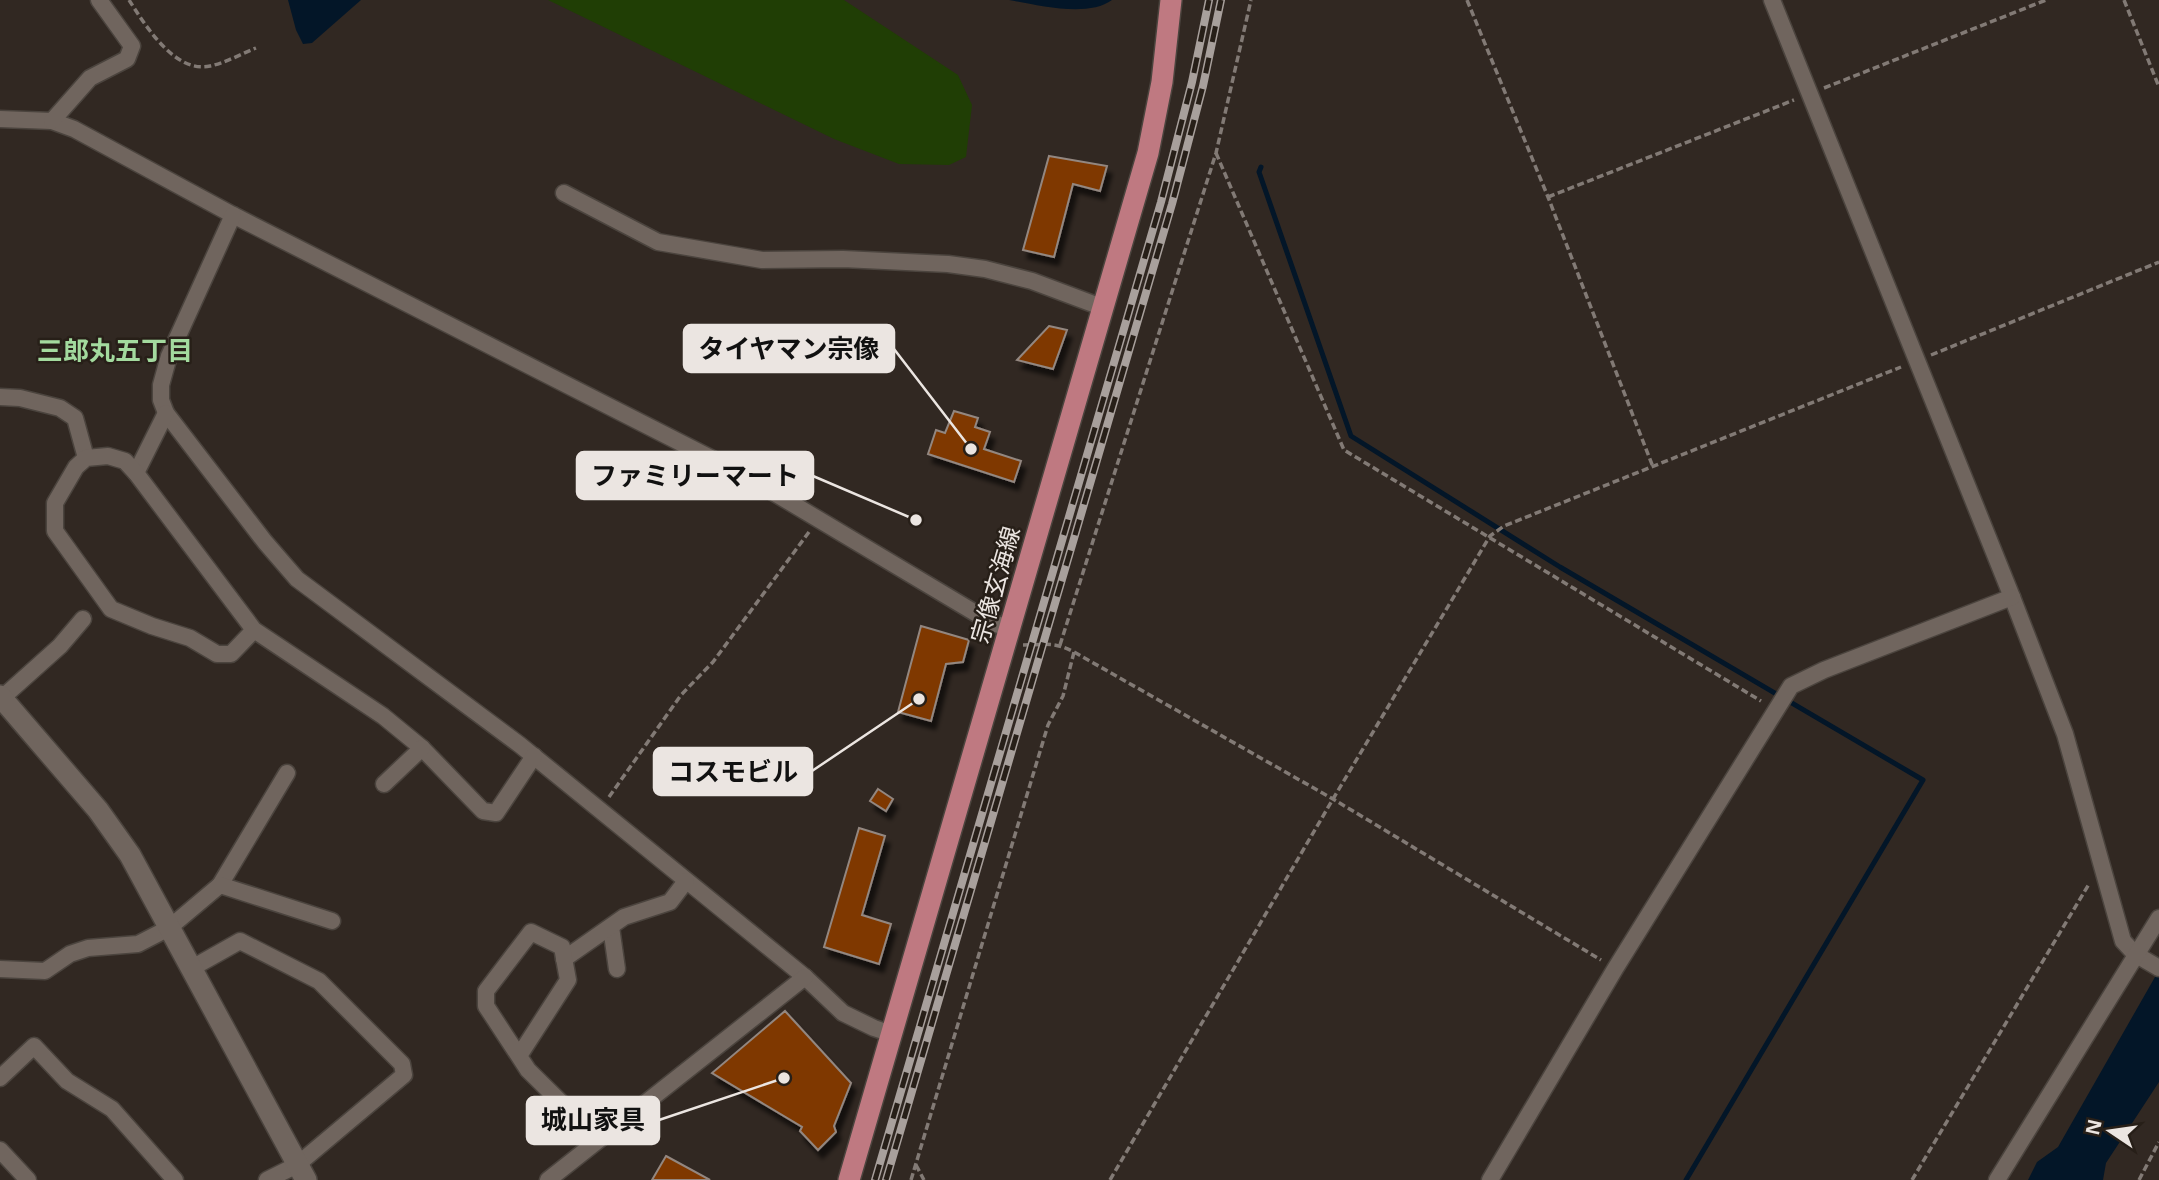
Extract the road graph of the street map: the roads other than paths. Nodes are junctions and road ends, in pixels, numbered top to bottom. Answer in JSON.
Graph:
{"nodes":[{"id":1,"x":99,"y":0,"type":"edge"},
{"id":2,"x":1171,"y":0,"type":"edge"},
{"id":3,"x":1772,"y":0,"type":"edge"},
{"id":4,"x":0,"y":120,"type":"edge"},
{"id":5,"x":52,"y":121,"type":"junction"},
{"id":6,"x":564,"y":193,"type":"dead end"},
{"id":7,"x":233,"y":215,"type":"junction"},
{"id":8,"x":1104,"y":308,"type":"junction"},
{"id":9,"x":0,"y":397,"type":"edge"},
{"id":10,"x":166,"y":413,"type":"junction"},
{"id":11,"x":86,"y":458,"type":"junction"},
{"id":12,"x":136,"y":473,"type":"junction"},
{"id":13,"x":2012,"y":597,"type":"junction"},
{"id":14,"x":83,"y":619,"type":"dead end"},
{"id":15,"x":254,"y":630,"type":"junction"},
{"id":16,"x":1008,"y":636,"type":"junction"},
{"id":17,"x":1,"y":697,"type":"edge"},
{"id":18,"x":422,"y":748,"type":"junction"},
{"id":19,"x":534,"y":756,"type":"junction"},
{"id":20,"x":288,"y":773,"type":"dead end"},
{"id":21,"x":384,"y":784,"type":"dead end"},
{"id":22,"x":686,"y":881,"type":"junction"},
{"id":23,"x":220,"y":885,"type":"junction"},
{"id":24,"x":2159,"y":918,"type":"edge"},
{"id":25,"x":332,"y":921,"type":"dead end"},
{"id":26,"x":611,"y":927,"type":"junction"},
{"id":27,"x":169,"y":928,"type":"junction"},
{"id":28,"x":2139,"y":956,"type":"junction"},
{"id":29,"x":564,"y":959,"type":"junction"},
{"id":30,"x":192,"y":968,"type":"junction"},
{"id":31,"x":2159,"y":968,"type":"edge"},
{"id":32,"x":0,"y":969,"type":"edge"},
{"id":33,"x":617,"y":969,"type":"dead end"},
{"id":34,"x":805,"y":977,"type":"junction"},
{"id":35,"x":892,"y":1034,"type":"junction"},
{"id":36,"x":519,"y":1056,"type":"junction"},
{"id":37,"x":0,"y":1078,"type":"edge"},
{"id":38,"x":598,"y":1139,"type":"junction"},
{"id":39,"x":0,"y":1150,"type":"edge"},
{"id":40,"x":302,"y":1172,"type":"edge"},
{"id":41,"x":28,"y":1180,"type":"edge"},
{"id":42,"x":175,"y":1180,"type":"edge"},
{"id":43,"x":267,"y":1180,"type":"edge"},
{"id":44,"x":548,"y":1180,"type":"edge"},
{"id":45,"x":849,"y":1180,"type":"edge"},
{"id":46,"x":1490,"y":1180,"type":"edge"},
{"id":47,"x":1997,"y":1180,"type":"edge"}],
"edges":[{"from":1,"to":5,"type":"street"},
{"from":2,"to":8,"type":"main road","name":"宗像玄海線"},
{"from":3,"to":13,"type":"street"},
{"from":4,"to":5,"type":"street"},
{"from":5,"to":7,"type":"street"},
{"from":6,"to":8,"type":"street"},
{"from":7,"to":10,"type":"street"},
{"from":7,"to":16,"type":"street"},
{"from":8,"to":16,"type":"main road","name":"宗像玄海線"},
{"from":9,"to":11,"type":"street"},
{"from":10,"to":12,"type":"street"},
{"from":10,"to":19,"type":"street"},
{"from":11,"to":12,"type":"street"},
{"from":11,"to":15,"type":"street"},
{"from":12,"to":15,"type":"street"},
{"from":13,"to":28,"type":"street"},
{"from":13,"to":46,"type":"street"},
{"from":14,"to":17,"type":"street"},
{"from":15,"to":18,"type":"street"},
{"from":16,"to":35,"type":"main road","name":"宗像玄海線"},
{"from":17,"to":27,"type":"street"},
{"from":18,"to":19,"type":"street"},
{"from":18,"to":21,"type":"street"},
{"from":19,"to":22,"type":"street"},
{"from":20,"to":23,"type":"street"},
{"from":22,"to":26,"type":"street"},
{"from":22,"to":34,"type":"street"},
{"from":23,"to":25,"type":"street"},
{"from":23,"to":27,"type":"street"},
{"from":24,"to":28,"type":"street"},
{"from":26,"to":29,"type":"street"},
{"from":26,"to":33,"type":"street"},
{"from":27,"to":30,"type":"street"},
{"from":27,"to":32,"type":"street"},
{"from":28,"to":31,"type":"street"},
{"from":28,"to":47,"type":"street"},
{"from":29,"to":36,"type":"street"},
{"from":29,"to":36,"type":"street"},
{"from":30,"to":40,"type":"street"},
{"from":30,"to":40,"type":"street"},
{"from":34,"to":35,"type":"street"},
{"from":34,"to":38,"type":"street"},
{"from":35,"to":45,"type":"main road","name":"宗像玄海線"},
{"from":36,"to":38,"type":"street"},
{"from":37,"to":42,"type":"street"},
{"from":38,"to":44,"type":"street"},
{"from":39,"to":41,"type":"street"},
{"from":40,"to":43,"type":"street"}]}
